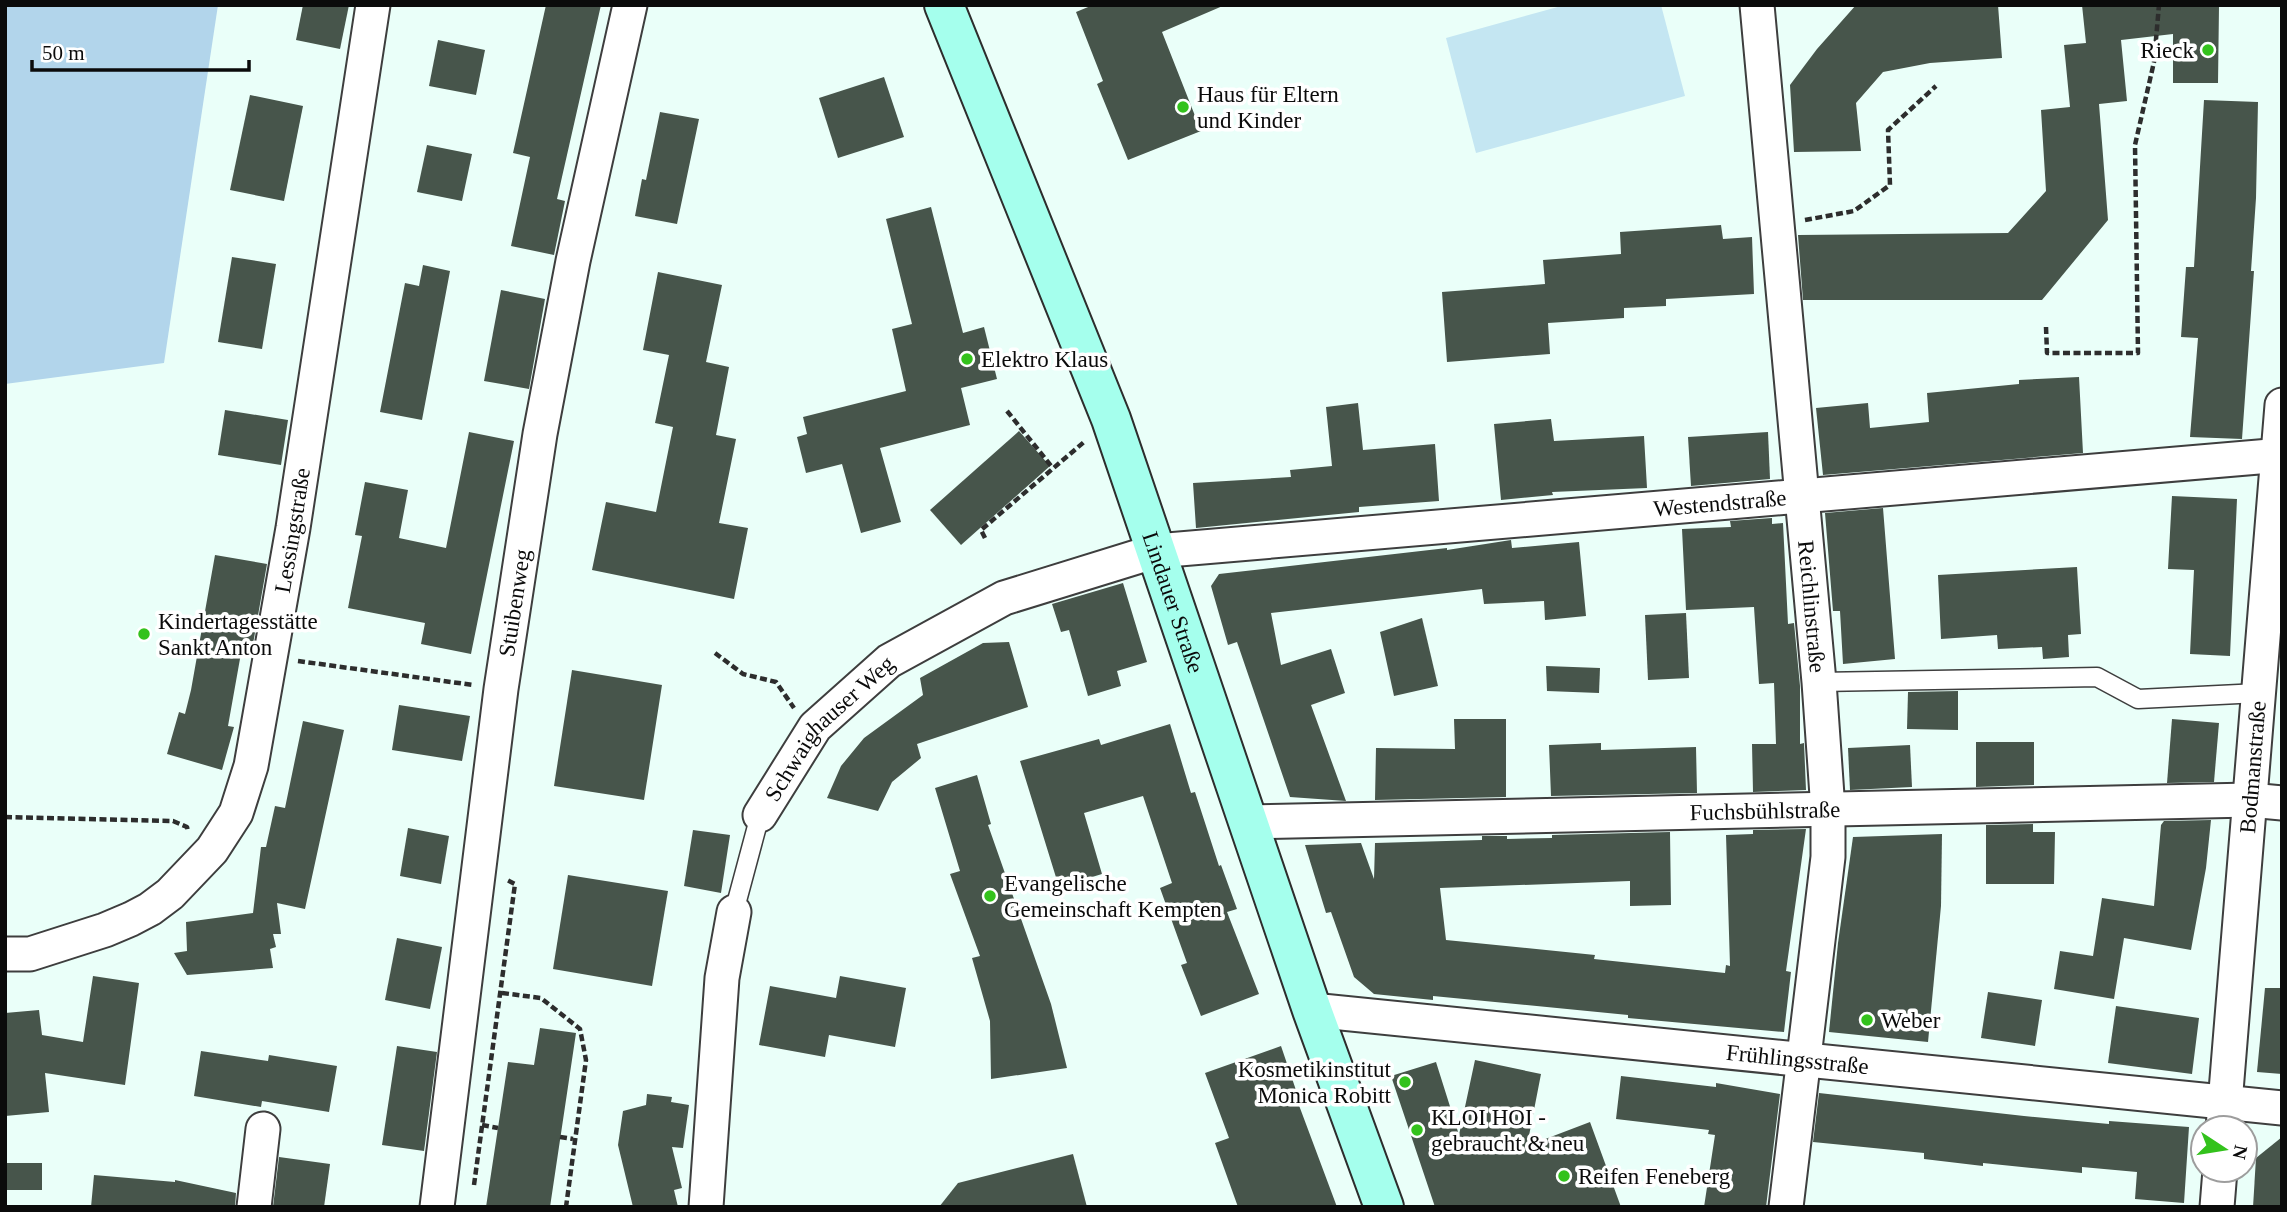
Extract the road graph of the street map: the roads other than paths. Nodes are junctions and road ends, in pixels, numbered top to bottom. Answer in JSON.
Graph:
{"nodes":[{"id":1,"x":373,"y":5,"type":"edge"},
{"id":2,"x":630,"y":5,"type":"edge"},
{"id":3,"x":944,"y":5,"type":"edge"},
{"id":4,"x":1757,"y":5,"type":"edge"},
{"id":5,"x":2282,"y":405,"type":"edge"},
{"id":6,"x":2280,"y":455,"type":"edge"},
{"id":7,"x":1802,"y":497,"type":"junction"},
{"id":8,"x":1156,"y":551,"type":"junction"},
{"id":9,"x":1819,"y":682,"type":"junction"},
{"id":10,"x":2259,"y":693,"type":"junction"},
{"id":11,"x":2266,"y":801,"type":"edge"},
{"id":12,"x":1828,"y":810,"type":"junction"},
{"id":13,"x":760,"y":815,"type":"joint"},
{"id":14,"x":1247,"y":822,"type":"junction"},
{"id":15,"x":734,"y":912,"type":"joint"},
{"id":16,"x":5,"y":954,"type":"edge"},
{"id":17,"x":1312,"y":1010,"type":"junction"},
{"id":18,"x":1805,"y":1060,"type":"junction"},
{"id":19,"x":2282,"y":1108,"type":"edge"},
{"id":20,"x":2209,"y":1114,"type":"edge"},
{"id":21,"x":2224,"y":1114,"type":"edge"},
{"id":22,"x":2238,"y":1114,"type":"edge"},
{"id":23,"x":263,"y":1129,"type":"dead end"},
{"id":24,"x":2219,"y":1184,"type":"edge"},
{"id":25,"x":254,"y":1207,"type":"edge"},
{"id":26,"x":438,"y":1207,"type":"edge"},
{"id":27,"x":706,"y":1207,"type":"edge"},
{"id":28,"x":1384,"y":1207,"type":"edge"},
{"id":29,"x":1786,"y":1207,"type":"edge"},
{"id":30,"x":2217,"y":1207,"type":"edge"}],
"edges":[{"from":1,"to":16,"type":"street","name":"Lessingstraße"},
{"from":2,"to":26,"type":"street","name":"Stuibenweg"},
{"from":3,"to":8,"type":"street","name":"Lindauer Straße"},
{"from":4,"to":7,"type":"street","name":"Reichlinstraße"},
{"from":5,"to":6,"type":"street","name":"Bodmanstraße"},
{"from":6,"to":7,"type":"street","name":"Westendstraße"},
{"from":6,"to":10,"type":"street","name":"Bodmanstraße"},
{"from":7,"to":8,"type":"street","name":"Westendstraße"},
{"from":7,"to":9,"type":"street","name":"Reichlinstraße"},
{"from":8,"to":13,"type":"street","name":"Schwaighauser Weg"},
{"from":8,"to":14,"type":"street","name":"Lindauer Straße"},
{"from":9,"to":10,"type":"lane"},
{"from":9,"to":12,"type":"street","name":"Reichlinstraße"},
{"from":10,"to":11,"type":"street","name":"Bodmanstraße"},
{"from":11,"to":12,"type":"street","name":"Fuchsbühlstraße"},
{"from":11,"to":21,"type":"street","name":"Bodmanstraße"},
{"from":12,"to":14,"type":"street","name":"Fuchsbühlstraße"},
{"from":12,"to":18,"type":"street","name":"Reichlinstraße"},
{"from":13,"to":15,"type":"lane","name":"Schwaighauser Weg"},
{"from":14,"to":17,"type":"street","name":"Lindauer Straße"},
{"from":15,"to":27,"type":"street","name":"Schwaighauser Weg"},
{"from":17,"to":18,"type":"street","name":"Frühlingsstraße"},
{"from":17,"to":28,"type":"street","name":"Lindauer Straße"},
{"from":18,"to":20,"type":"street","name":"Frühlingsstraße"},
{"from":18,"to":29,"type":"street","name":"Reichlinstraße"},
{"from":19,"to":22,"type":"street","name":"Frühlingsstraße"},
{"from":23,"to":25,"type":"street"},
{"from":24,"to":30,"type":"street"}]}
